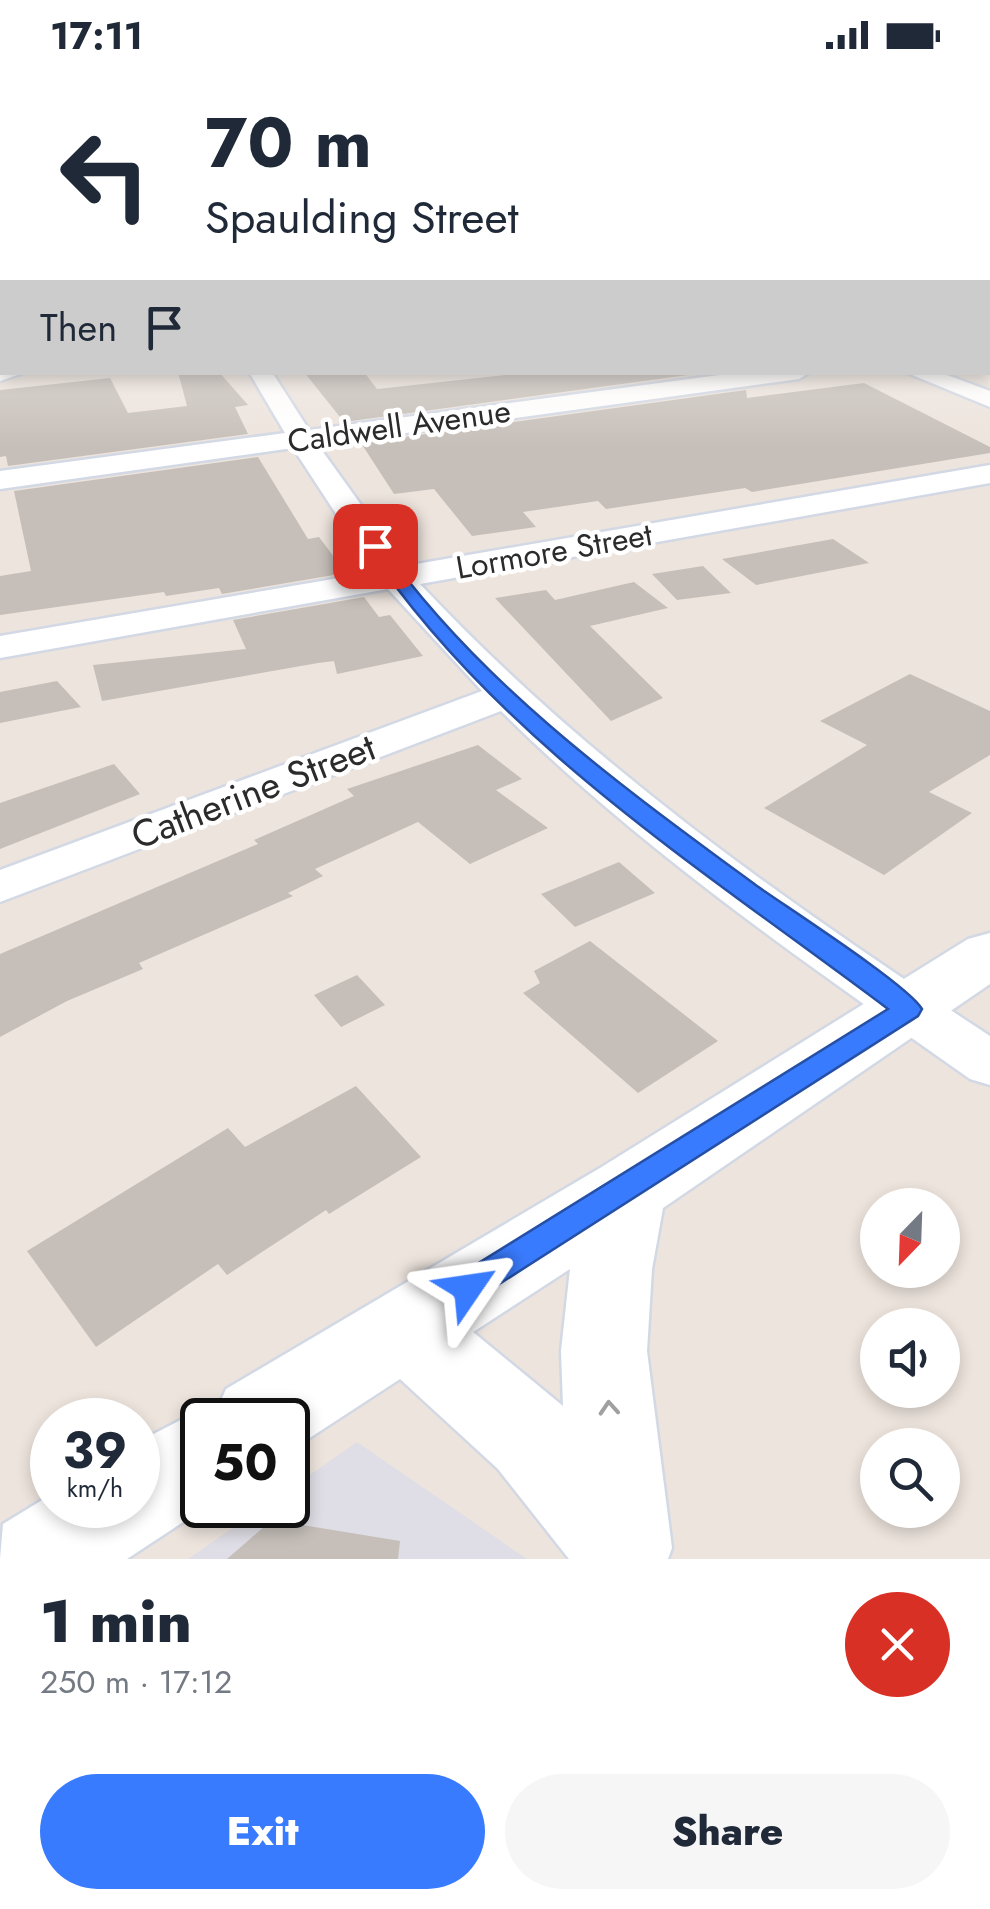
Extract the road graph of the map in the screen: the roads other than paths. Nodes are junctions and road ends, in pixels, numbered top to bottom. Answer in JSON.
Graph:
{"nodes":[{"id":1,"x":262,"y":375,"type":"edge"},
{"id":2,"x":777,"y":375,"type":"edge"},
{"id":3,"x":924,"y":375,"type":"edge"},
{"id":4,"x":990,"y":400,"type":"edge"},
{"id":5,"x":302,"y":440,"type":"junction"},
{"id":6,"x":990,"y":474,"type":"edge"},
{"id":7,"x":0,"y":480,"type":"edge"},
{"id":8,"x":397,"y":578,"type":"junction"},
{"id":9,"x":0,"y":648,"type":"edge"},
{"id":10,"x":505,"y":696,"type":"junction"},
{"id":11,"x":0,"y":887,"type":"edge"},
{"id":12,"x":990,"y":954,"type":"edge"},
{"id":13,"x":908,"y":1009,"type":"junction"},
{"id":14,"x":990,"y":1064,"type":"edge"},
{"id":15,"x":627,"y":1190,"type":"junction"},
{"id":16,"x":404,"y":1327,"type":"junction"},
{"id":17,"x":293,"y":1398,"type":"edge"},
{"id":18,"x":87,"y":1528,"type":"edge"},
{"id":19,"x":624,"y":1549,"type":"edge"},
{"id":20,"x":38,"y":1559,"type":"edge"}],
"edges":[{"from":1,"to":5,"type":"street"},
{"from":2,"to":5,"type":"street","name":"Caldwell Avenue"},
{"from":3,"to":4,"type":"street"},
{"from":5,"to":7,"type":"street","name":"Caldwell Avenue"},
{"from":5,"to":8,"type":"street"},
{"from":6,"to":8,"type":"street","name":"Lormore Street"},
{"from":8,"to":9,"type":"street","name":"Lormore Street"},
{"from":8,"to":10,"type":"street"},
{"from":10,"to":11,"type":"street","name":"Catherine Street"},
{"from":10,"to":13,"type":"street"},
{"from":12,"to":13,"type":"main road"},
{"from":13,"to":14,"type":"street"},
{"from":13,"to":15,"type":"main road"},
{"from":15,"to":16,"type":"main road"},
{"from":19,"to":15,"type":"main road","one_way":true},
{"from":16,"to":17,"type":"main road"},
{"from":16,"to":19,"type":"main road"},
{"from":18,"to":20,"type":"main road"}]}
